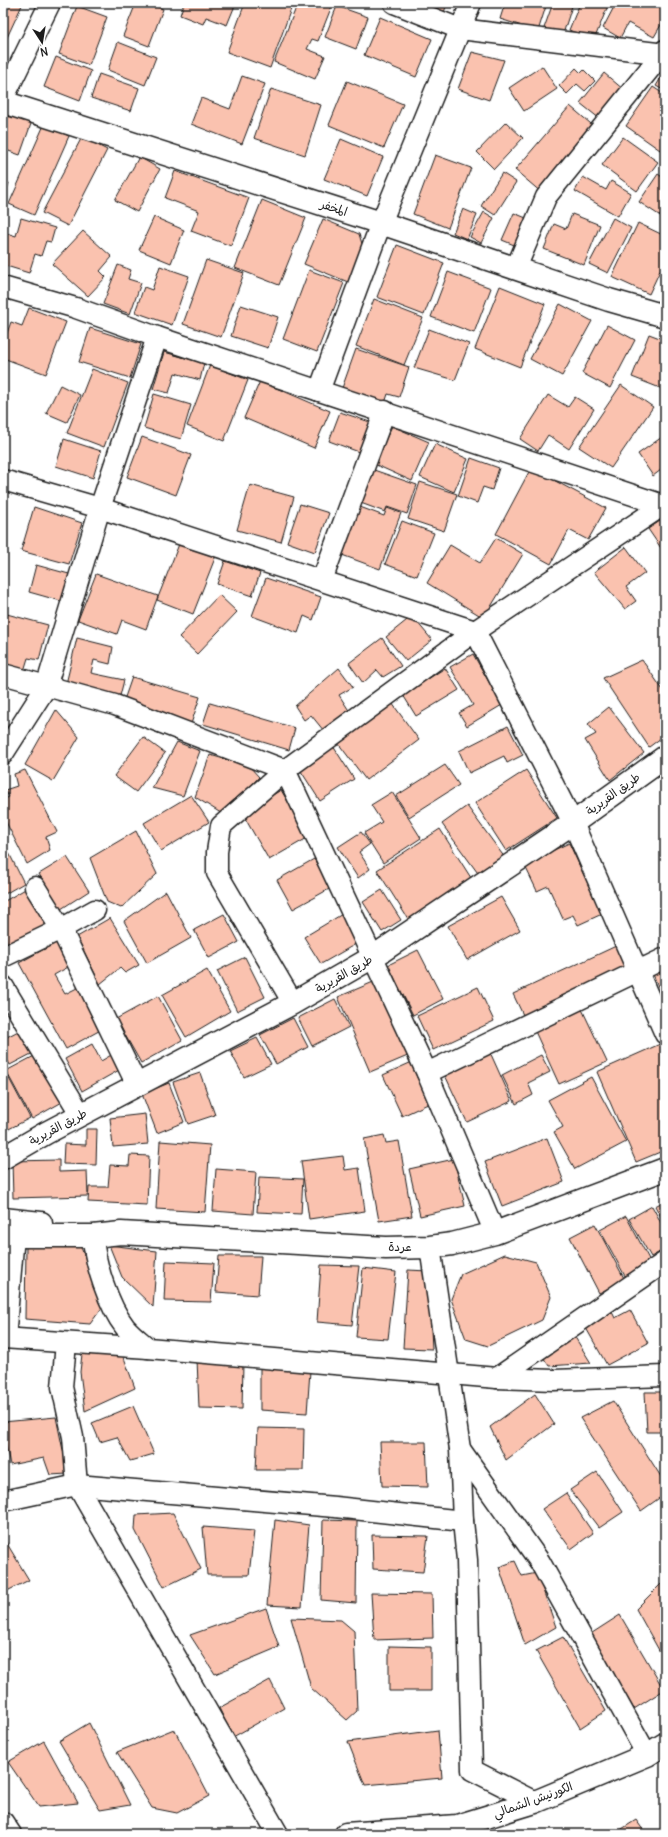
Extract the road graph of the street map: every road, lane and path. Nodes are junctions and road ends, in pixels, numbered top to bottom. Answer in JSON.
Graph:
{"nodes":[{"id":1,"x":50,"y":3,"type":"edge"},
{"id":2,"x":394,"y":3,"type":"edge"},
{"id":3,"x":471,"y":3,"type":"edge"},
{"id":4,"x":460,"y":29,"type":"junction"},
{"id":5,"x":664,"y":53,"type":"edge"},
{"id":6,"x":3,"y":99,"type":"edge"},
{"id":7,"x":3,"y":102,"type":"edge"},
{"id":8,"x":381,"y":223,"type":"junction"},
{"id":9,"x":516,"y":268,"type":"junction"},
{"id":10,"x":3,"y":287,"type":"edge"},
{"id":11,"x":665,"y":316,"type":"edge"},
{"id":12,"x":157,"y":337,"type":"junction"},
{"id":13,"x":319,"y":391,"type":"junction"},
{"id":14,"x":385,"y":411,"type":"junction"},
{"id":15,"x":3,"y":480,"type":"edge"},
{"id":16,"x":664,"y":505,"type":"edge"},
{"id":17,"x":100,"y":508,"type":"junction"},
{"id":18,"x":322,"y":580,"type":"junction"},
{"id":19,"x":475,"y":631,"type":"junction"},
{"id":20,"x":3,"y":674,"type":"edge"},
{"id":21,"x":46,"y":687,"type":"junction"},
{"id":22,"x":3,"y":754,"type":"edge"},
{"id":23,"x":665,"y":757,"type":"edge"},
{"id":24,"x":285,"y":770,"type":"junction"},
{"id":25,"x":573,"y":823,"type":"junction"},
{"id":26,"x":35,"y":887,"type":"dead end"},
{"id":27,"x":95,"y":910,"type":"dead end"},
{"id":28,"x":61,"y":929,"type":"junction"},
{"id":29,"x":3,"y":957,"type":"edge"},
{"id":30,"x":373,"y":957,"type":"junction"},
{"id":31,"x":665,"y":958,"type":"edge"},
{"id":32,"x":638,"y":971,"type":"junction"},
{"id":33,"x":3,"y":986,"type":"edge"},
{"id":34,"x":293,"y":1003,"type":"junction"},
{"id":35,"x":665,"y":1034,"type":"edge"},
{"id":36,"x":427,"y":1073,"type":"junction"},
{"id":37,"x":137,"y":1085,"type":"junction"},
{"id":38,"x":81,"y":1115,"type":"junction"},
{"id":39,"x":3,"y":1158,"type":"edge"},
{"id":40,"x":665,"y":1169,"type":"edge"},
{"id":41,"x":7,"y":1230,"type":"edge"},
{"id":42,"x":121,"y":1233,"type":"junction"},
{"id":43,"x":495,"y":1233,"type":"junction"},
{"id":44,"x":93,"y":1236,"type":"junction"},
{"id":45,"x":430,"y":1247,"type":"junction"},
{"id":46,"x":665,"y":1262,"type":"edge"},
{"id":47,"x":4,"y":1338,"type":"edge"},
{"id":48,"x":66,"y":1343,"type":"junction"},
{"id":49,"x":148,"y":1348,"type":"junction"},
{"id":50,"x":448,"y":1375,"type":"junction"},
{"id":51,"x":665,"y":1376,"type":"edge"},
{"id":52,"x":497,"y":1378,"type":"junction"},
{"id":53,"x":460,"y":1449,"type":"junction"},
{"id":54,"x":77,"y":1485,"type":"junction"},
{"id":55,"x":3,"y":1501,"type":"edge"},
{"id":56,"x":463,"y":1521,"type":"junction"},
{"id":57,"x":656,"y":1749,"type":"edge"},
{"id":58,"x":535,"y":1802,"type":"junction"},
{"id":59,"x":3,"y":1822,"type":"edge"},
{"id":60,"x":11,"y":1834,"type":"edge"},
{"id":61,"x":278,"y":1834,"type":"edge"},
{"id":62,"x":346,"y":1834,"type":"edge"}],
"edges":[{"from":1,"to":6,"type":"street"},
{"from":2,"to":4,"type":"street"},
{"from":3,"to":4,"type":"street"},
{"from":4,"to":5,"type":"street"},
{"from":4,"to":8,"type":"street"},
{"from":5,"to":9,"type":"street"},
{"from":7,"to":8,"type":"street","name":"المخفر"},
{"from":8,"to":9,"type":"street","name":"المخفر"},
{"from":8,"to":13,"type":"street"},
{"from":9,"to":11,"type":"street","name":"المخفر"},
{"from":10,"to":12,"type":"street"},
{"from":12,"to":13,"type":"street"},
{"from":12,"to":17,"type":"street"},
{"from":13,"to":14,"type":"street"},
{"from":14,"to":16,"type":"street"},
{"from":14,"to":18,"type":"street"},
{"from":15,"to":17,"type":"street"},
{"from":16,"to":19,"type":"street"},
{"from":17,"to":18,"type":"street"},
{"from":17,"to":21,"type":"street"},
{"from":18,"to":19,"type":"street"},
{"from":19,"to":24,"type":"street"},
{"from":19,"to":25,"type":"street"},
{"from":20,"to":21,"type":"street"},
{"from":21,"to":22,"type":"street"},
{"from":21,"to":24,"type":"street"},
{"from":23,"to":25,"type":"street","name":"طريق القريرية"},
{"from":24,"to":30,"type":"street"},
{"from":24,"to":34,"type":"street"},
{"from":25,"to":30,"type":"street","name":"طريق القريرية"},
{"from":25,"to":32,"type":"street"},
{"from":26,"to":28,"type":"street"},
{"from":27,"to":28,"type":"street"},
{"from":28,"to":29,"type":"street"},
{"from":28,"to":37,"type":"street"},
{"from":30,"to":34,"type":"street","name":"طريق القريرية"},
{"from":30,"to":36,"type":"street"},
{"from":31,"to":32,"type":"street"},
{"from":32,"to":35,"type":"street"},
{"from":32,"to":36,"type":"street"},
{"from":33,"to":38,"type":"street"},
{"from":34,"to":37,"type":"street","name":"طريق القريرية"},
{"from":36,"to":43,"type":"street"},
{"from":37,"to":38,"type":"street","name":"طريق القريرية"},
{"from":38,"to":39,"type":"street","name":"طريق القريرية"},
{"from":40,"to":43,"type":"street","name":"عردة"},
{"from":41,"to":42,"type":"street"},
{"from":41,"to":44,"type":"street"},
{"from":41,"to":47,"type":"street"},
{"from":42,"to":44,"type":"street"},
{"from":42,"to":45,"type":"street","name":"عردة"},
{"from":43,"to":45,"type":"street","name":"عردة"},
{"from":44,"to":49,"type":"street"},
{"from":45,"to":50,"type":"street"},
{"from":46,"to":52,"type":"street"},
{"from":47,"to":48,"type":"street"},
{"from":48,"to":49,"type":"street"},
{"from":48,"to":54,"type":"street"},
{"from":49,"to":50,"type":"street"},
{"from":50,"to":52,"type":"street"},
{"from":50,"to":53,"type":"street"},
{"from":51,"to":52,"type":"street"},
{"from":53,"to":56,"type":"street"},
{"from":53,"to":57,"type":"street"},
{"from":54,"to":55,"type":"street"},
{"from":54,"to":56,"type":"street"},
{"from":54,"to":61,"type":"street"},
{"from":56,"to":58,"type":"street"},
{"from":57,"to":58,"type":"street","name":"الكورنيش الشمالي"},
{"from":58,"to":62,"type":"street","name":"الكورنيش الشمالي"},
{"from":59,"to":60,"type":"street"}]}
